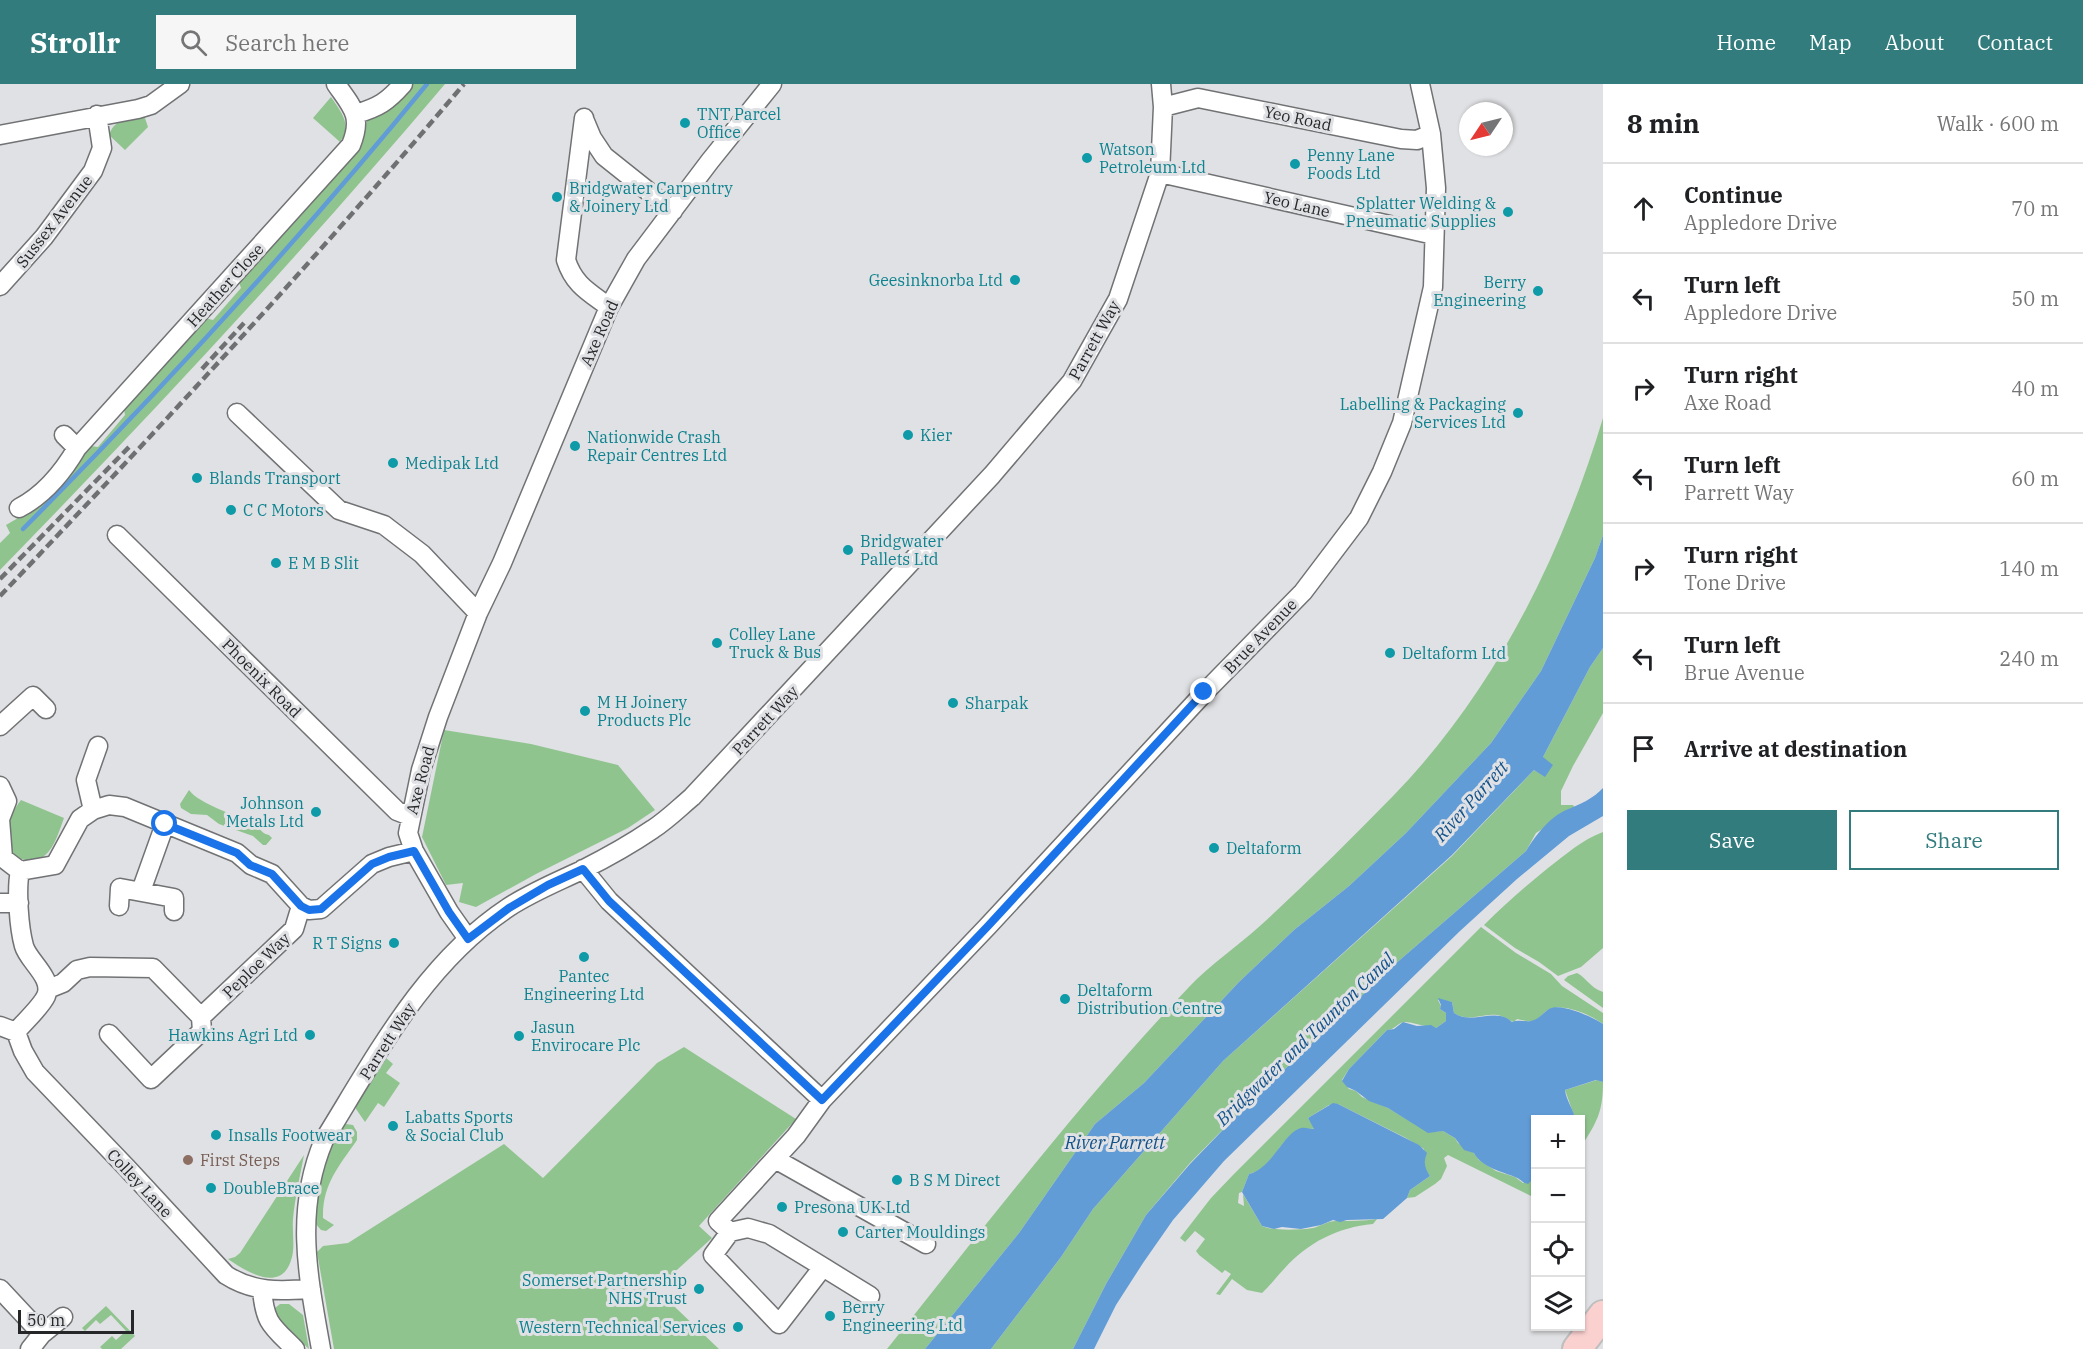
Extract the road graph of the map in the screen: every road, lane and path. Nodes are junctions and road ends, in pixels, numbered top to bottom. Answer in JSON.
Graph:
{"nodes":[{"id":1,"x":180,"y":84,"type":"edge"},
{"id":2,"x":336,"y":84,"type":"edge"},
{"id":3,"x":403,"y":84,"type":"edge"},
{"id":4,"x":772,"y":84,"type":"edge"},
{"id":5,"x":1161,"y":84,"type":"edge"},
{"id":6,"x":1420,"y":84,"type":"edge"},
{"id":7,"x":1163,"y":107,"type":"junction"},
{"id":8,"x":356,"y":114,"type":"junction"},
{"id":9,"x":97,"y":115,"type":"junction"},
{"id":10,"x":1431,"y":134,"type":"junction"},
{"id":11,"x":0,"y":135,"type":"edge"},
{"id":12,"x":1160,"y":173,"type":"junction"},
{"id":13,"x":673,"y":211,"type":"junction"},
{"id":14,"x":1434,"y":235,"type":"junction"},
{"id":15,"x":0,"y":286,"type":"edge"},
{"id":16,"x":609,"y":307,"type":"junction"},
{"id":17,"x":237,"y":413,"type":"dead end"},
{"id":18,"x":64,"y":435,"type":"dead end"},
{"id":19,"x":77,"y":448,"type":"junction"},
{"id":20,"x":20,"y":508,"type":"dead end"},
{"id":21,"x":117,"y":535,"type":"dead end"},
{"id":22,"x":478,"y":613,"type":"junction"},
{"id":23,"x":46,"y":709,"type":"dead end"},
{"id":24,"x":0,"y":726,"type":"edge"},
{"id":25,"x":98,"y":746,"type":"dead end"},
{"id":26,"x":0,"y":786,"type":"edge"},
{"id":27,"x":93,"y":810,"type":"junction"},
{"id":28,"x":410,"y":816,"type":"junction"},
{"id":29,"x":165,"y":824,"type":"junction"},
{"id":30,"x":414,"y":851,"type":"junction"},
{"id":31,"x":583,"y":869,"type":"junction"},
{"id":32,"x":20,"y":871,"type":"junction"},
{"id":33,"x":141,"y":891,"type":"junction"},
{"id":34,"x":0,"y":903,"type":"edge"},
{"id":35,"x":19,"y":903,"type":"junction"},
{"id":36,"x":119,"y":906,"type":"dead end"},
{"id":37,"x":301,"y":906,"type":"junction"},
{"id":38,"x":174,"y":911,"type":"dead end"},
{"id":39,"x":468,"y":939,"type":"junction"},
{"id":40,"x":48,"y":989,"type":"junction"},
{"id":41,"x":201,"y":1017,"type":"junction"},
{"id":42,"x":8,"y":1029,"type":"edge"},
{"id":43,"x":109,"y":1034,"type":"dead end"},
{"id":44,"x":822,"y":1100,"type":"junction"},
{"id":45,"x":775,"y":1159,"type":"junction"},
{"id":46,"x":730,"y":1232,"type":"junction"},
{"id":47,"x":926,"y":1244,"type":"dead end"},
{"id":48,"x":823,"y":1267,"type":"junction"},
{"id":49,"x":0,"y":1289,"type":"edge"},
{"id":50,"x":311,"y":1289,"type":"junction"},
{"id":51,"x":262,"y":1290,"type":"junction"},
{"id":52,"x":870,"y":1296,"type":"dead end"},
{"id":53,"x":1603,"y":1316,"type":"edge"},
{"id":54,"x":63,"y":1317,"type":"dead end"},
{"id":55,"x":42,"y":1335,"type":"junction"},
{"id":56,"x":30,"y":1349,"type":"edge"},
{"id":57,"x":295,"y":1349,"type":"edge"},
{"id":58,"x":321,"y":1349,"type":"edge"},
{"id":59,"x":1577,"y":1349,"type":"edge"}],
"edges":[{"from":1,"to":9,"type":"street"},
{"from":2,"to":8,"type":"street"},
{"from":3,"to":8,"type":"street"},
{"from":4,"to":13,"type":"street","name":"Axe Road"},
{"from":5,"to":7,"type":"street","name":"Parrett Way"},
{"from":6,"to":10,"type":"street","name":"Brue Avenue"},
{"from":7,"to":10,"type":"street","name":"Yeo Road"},
{"from":7,"to":12,"type":"street","name":"Parrett Way"},
{"from":8,"to":19,"type":"street","name":"Heather Close"},
{"from":9,"to":11,"type":"street"},
{"from":9,"to":15,"type":"street","name":"Sussex Avenue"},
{"from":10,"to":14,"type":"street","name":"Brue Avenue"},
{"from":12,"to":14,"type":"street","name":"Yeo Lane"},
{"from":12,"to":31,"type":"street","name":"Parrett Way"},
{"from":13,"to":16,"type":"street","name":"Axe Road"},
{"from":13,"to":16,"type":"street"},
{"from":14,"to":44,"type":"street","name":"Brue Avenue"},
{"from":16,"to":22,"type":"street","name":"Axe Road"},
{"from":17,"to":22,"type":"street"},
{"from":18,"to":19,"type":"street"},
{"from":19,"to":20,"type":"street","name":"Heather Close"},
{"from":21,"to":28,"type":"street","name":"Phoenix Road"},
{"from":22,"to":28,"type":"street","name":"Axe Road"},
{"from":23,"to":24,"type":"street"},
{"from":25,"to":27,"type":"street"},
{"from":26,"to":32,"type":"street"},
{"from":27,"to":29,"type":"street"},
{"from":27,"to":32,"type":"street"},
{"from":28,"to":30,"type":"street","name":"Axe Road"},
{"from":29,"to":33,"type":"street"},
{"from":29,"to":37,"type":"street"},
{"from":30,"to":37,"type":"street"},
{"from":30,"to":39,"type":"street","name":"Axe Road"},
{"from":31,"to":39,"type":"street","name":"Parrett Way"},
{"from":31,"to":44,"type":"street"},
{"from":32,"to":35,"type":"street"},
{"from":33,"to":36,"type":"street"},
{"from":33,"to":38,"type":"street"},
{"from":34,"to":35,"type":"street"},
{"from":35,"to":40,"type":"street"},
{"from":37,"to":41,"type":"street","name":"Peploe Way"},
{"from":39,"to":50,"type":"street","name":"Parrett Way"},
{"from":40,"to":41,"type":"street"},
{"from":40,"to":42,"type":"street"},
{"from":41,"to":43,"type":"street","name":"Peploe Way"},
{"from":42,"to":51,"type":"street","name":"Colley Lane"},
{"from":44,"to":45,"type":"street","name":"Brue Avenue"},
{"from":45,"to":46,"type":"street","name":"Brue Avenue"},
{"from":45,"to":47,"type":"street"},
{"from":46,"to":48,"type":"street"},
{"from":46,"to":48,"type":"street"},
{"from":48,"to":52,"type":"street"},
{"from":49,"to":55,"type":"street"},
{"from":50,"to":51,"type":"street","name":"Colley Lane"},
{"from":50,"to":58,"type":"street","name":"Parrett Way"},
{"from":51,"to":57,"type":"street"},
{"from":53,"to":59,"type":"main road"},
{"from":54,"to":55,"type":"street"},
{"from":55,"to":56,"type":"street"}]}
